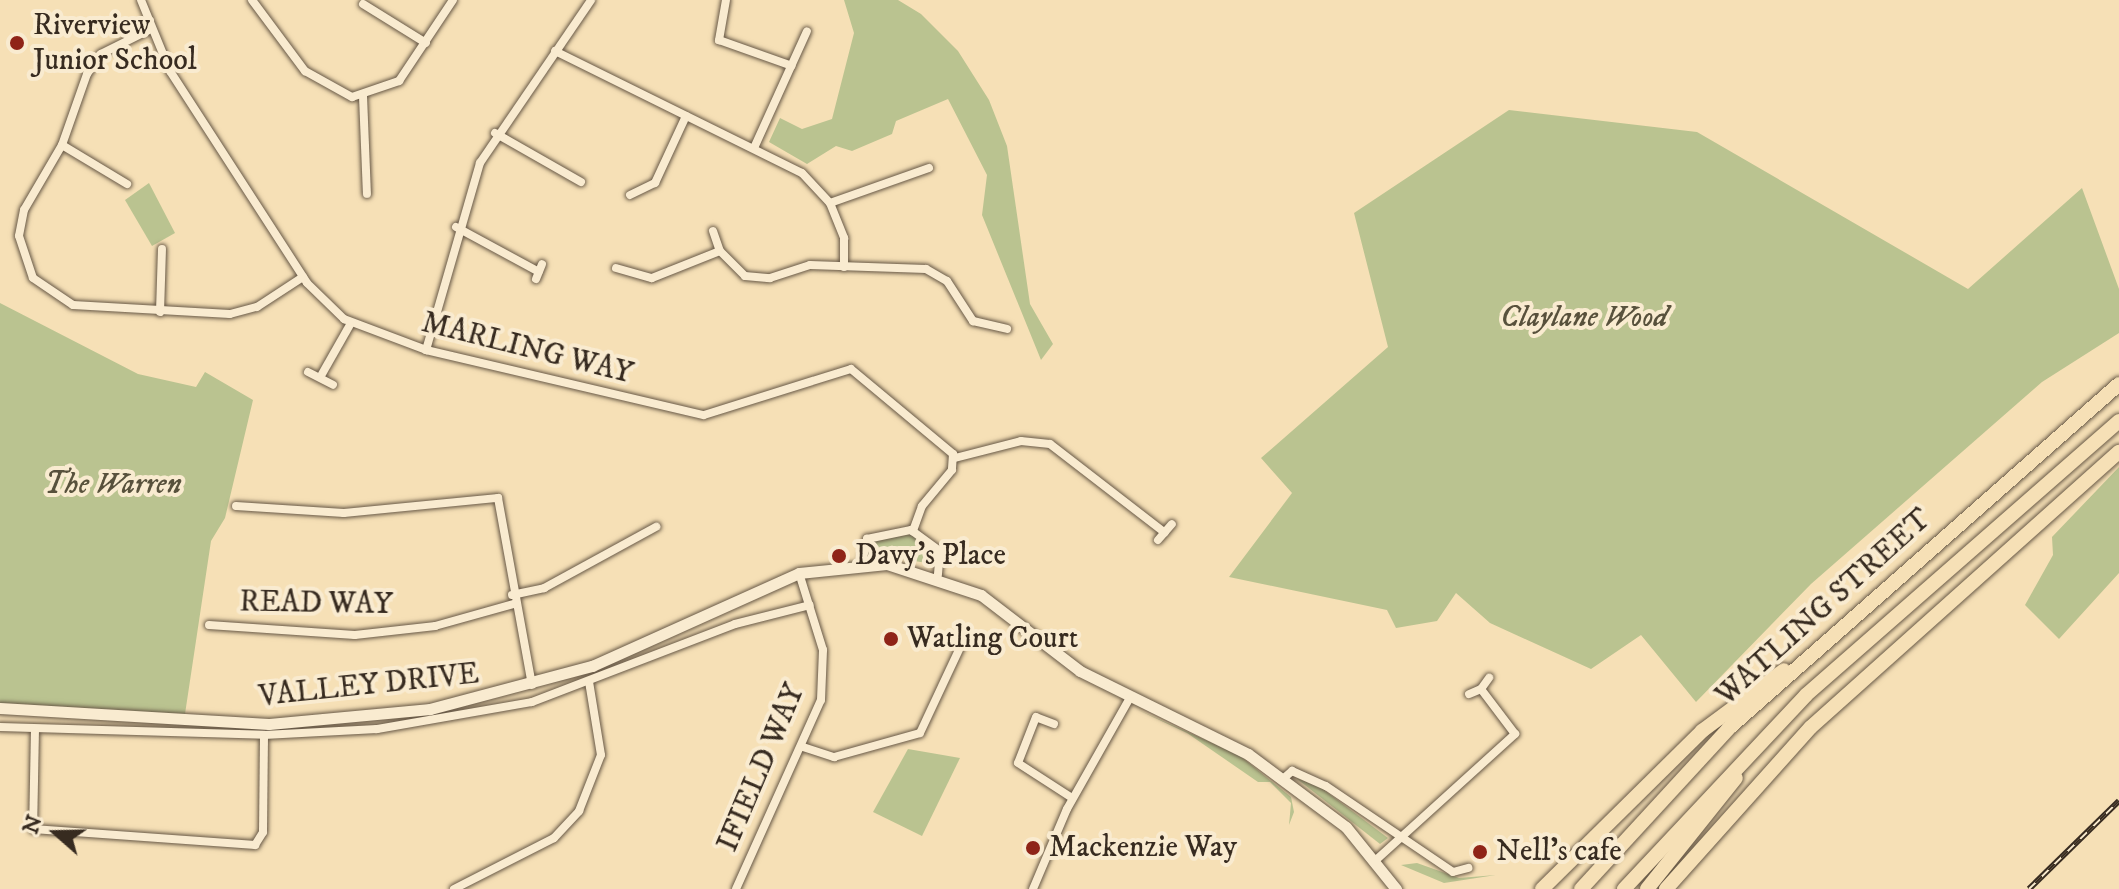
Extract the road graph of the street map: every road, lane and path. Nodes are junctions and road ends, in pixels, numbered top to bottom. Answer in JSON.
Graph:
{"nodes":[{"id":1,"x":141,"y":0,"type":"edge"},
{"id":2,"x":252,"y":0,"type":"edge"},
{"id":3,"x":453,"y":0,"type":"edge"},
{"id":4,"x":591,"y":0,"type":"edge"},
{"id":5,"x":726,"y":0,"type":"edge"},
{"id":6,"x":363,"y":4,"type":"dead end"},
{"id":7,"x":149,"y":30,"type":"junction"},
{"id":8,"x":807,"y":31,"type":"dead end"},
{"id":9,"x":426,"y":43,"type":"junction"},
{"id":10,"x":555,"y":51,"type":"junction"},
{"id":11,"x":792,"y":66,"type":"junction"},
{"id":12,"x":363,"y":96,"type":"junction"},
{"id":13,"x":686,"y":116,"type":"junction"},
{"id":14,"x":495,"y":133,"type":"junction"},
{"id":15,"x":62,"y":145,"type":"junction"},
{"id":16,"x":754,"y":148,"type":"junction"},
{"id":17,"x":929,"y":168,"type":"dead end"},
{"id":18,"x":581,"y":182,"type":"dead end"},
{"id":19,"x":127,"y":184,"type":"dead end"},
{"id":20,"x":367,"y":194,"type":"dead end"},
{"id":21,"x":630,"y":195,"type":"dead end"},
{"id":22,"x":830,"y":203,"type":"junction"},
{"id":23,"x":456,"y":227,"type":"junction"},
{"id":24,"x":713,"y":231,"type":"dead end"},
{"id":25,"x":162,"y":249,"type":"dead end"},
{"id":26,"x":720,"y":251,"type":"junction"},
{"id":27,"x":844,"y":267,"type":"junction"},
{"id":28,"x":616,"y":268,"type":"dead end"},
{"id":29,"x":539,"y":272,"type":"dead end"},
{"id":30,"x":303,"y":277,"type":"junction"},
{"id":31,"x":160,"y":312,"type":"junction"},
{"id":32,"x":351,"y":323,"type":"junction"},
{"id":33,"x":1007,"y":329,"type":"dead end"},
{"id":34,"x":426,"y":350,"type":"junction"},
{"id":35,"x":308,"y":372,"type":"dead end"},
{"id":36,"x":322,"y":374,"type":"junction"},
{"id":37,"x":2119,"y":384,"type":"edge"},
{"id":38,"x":333,"y":385,"type":"dead end"},
{"id":39,"x":2119,"y":421,"type":"edge"},
{"id":40,"x":2119,"y":452,"type":"edge"},
{"id":41,"x":955,"y":458,"type":"junction"},
{"id":42,"x":236,"y":506,"type":"dead end"},
{"id":43,"x":1172,"y":524,"type":"dead end"},
{"id":44,"x":656,"y":527,"type":"dead end"},
{"id":45,"x":913,"y":531,"type":"junction"},
{"id":46,"x":1165,"y":533,"type":"junction"},
{"id":47,"x":1158,"y":540,"type":"dead end"},
{"id":48,"x":862,"y":563,"type":"junction"},
{"id":49,"x":799,"y":573,"type":"junction"},
{"id":50,"x":938,"y":575,"type":"junction"},
{"id":51,"x":513,"y":600,"type":"junction"},
{"id":52,"x":810,"y":605,"type":"junction"},
{"id":53,"x":209,"y":625,"type":"dead end"},
{"id":54,"x":963,"y":641,"type":"dead end"},
{"id":55,"x":1810,"y":654,"type":"junction"},
{"id":56,"x":1489,"y":678,"type":"dead end"},
{"id":57,"x":589,"y":682,"type":"junction"},
{"id":58,"x":533,"y":687,"type":"junction"},
{"id":59,"x":1481,"y":689,"type":"junction"},
{"id":60,"x":1469,"y":694,"type":"dead end"},
{"id":61,"x":1806,"y":695,"type":"junction"},
{"id":62,"x":1131,"y":696,"type":"junction"},
{"id":63,"x":0,"y":708,"type":"edge"},
{"id":64,"x":1054,"y":724,"type":"dead end"},
{"id":65,"x":0,"y":727,"type":"edge"},
{"id":66,"x":35,"y":729,"type":"junction"},
{"id":67,"x":264,"y":735,"type":"junction"},
{"id":68,"x":803,"y":747,"type":"junction"},
{"id":69,"x":1284,"y":778,"type":"junction"},
{"id":70,"x":1072,"y":798,"type":"junction"},
{"id":71,"x":1399,"y":835,"type":"junction"},
{"id":72,"x":1429,"y":856,"type":"junction"},
{"id":73,"x":1376,"y":860,"type":"junction"},
{"id":74,"x":1422,"y":865,"type":"dead end"},
{"id":75,"x":1468,"y":868,"type":"dead end"},
{"id":76,"x":454,"y":889,"type":"edge"},
{"id":77,"x":736,"y":889,"type":"edge"},
{"id":78,"x":1033,"y":889,"type":"edge"},
{"id":79,"x":1395,"y":889,"type":"edge"},
{"id":80,"x":1542,"y":889,"type":"edge"},
{"id":81,"x":1581,"y":889,"type":"edge"},
{"id":82,"x":1624,"y":889,"type":"edge"},
{"id":83,"x":1647,"y":889,"type":"edge"},
{"id":84,"x":1666,"y":889,"type":"edge"}],
"edges":[{"from":1,"to":7,"type":"street","name":"MARLING WAY"},
{"from":2,"to":12,"type":"street"},
{"from":3,"to":9,"type":"street"},
{"from":4,"to":10,"type":"street"},
{"from":5,"to":11,"type":"street"},
{"from":6,"to":9,"type":"street"},
{"from":7,"to":15,"type":"street"},
{"from":7,"to":30,"type":"street","name":"MARLING WAY"},
{"from":8,"to":11,"type":"street"},
{"from":9,"to":12,"type":"street"},
{"from":10,"to":13,"type":"street"},
{"from":10,"to":14,"type":"street"},
{"from":11,"to":16,"type":"street"},
{"from":12,"to":20,"type":"street"},
{"from":13,"to":16,"type":"street"},
{"from":13,"to":21,"type":"street"},
{"from":14,"to":18,"type":"street"},
{"from":14,"to":23,"type":"street"},
{"from":15,"to":19,"type":"street"},
{"from":15,"to":31,"type":"street"},
{"from":16,"to":22,"type":"street"},
{"from":17,"to":22,"type":"street"},
{"from":22,"to":27,"type":"street"},
{"from":23,"to":29,"type":"street"},
{"from":23,"to":34,"type":"street"},
{"from":24,"to":26,"type":"street"},
{"from":25,"to":31,"type":"street"},
{"from":26,"to":27,"type":"street"},
{"from":26,"to":28,"type":"street"},
{"from":27,"to":33,"type":"street"},
{"from":30,"to":31,"type":"street"},
{"from":30,"to":32,"type":"street","name":"MARLING WAY"},
{"from":32,"to":34,"type":"street","name":"MARLING WAY"},
{"from":32,"to":36,"type":"street"},
{"from":34,"to":41,"type":"street","name":"MARLING WAY"},
{"from":35,"to":36,"type":"street"},
{"from":36,"to":38,"type":"street"},
{"from":37,"to":55,"type":"highway","name":"WATLING STREET"},
{"from":39,"to":61,"type":"highway","name":"WATLING STREET"},
{"from":40,"to":84,"type":"highway"},
{"from":41,"to":45,"type":"street"},
{"from":41,"to":46,"type":"street"},
{"from":42,"to":51,"type":"street"},
{"from":43,"to":46,"type":"street"},
{"from":44,"to":51,"type":"street","name":"READ WAY"},
{"from":45,"to":48,"type":"street"},
{"from":45,"to":50,"type":"street"},
{"from":46,"to":47,"type":"street"},
{"from":48,"to":49,"type":"street","name":"VALLEY DRIVE"},
{"from":48,"to":50,"type":"street","name":"VALLEY DRIVE"},
{"from":49,"to":52,"type":"street","name":"IFIELD WAY"},
{"from":49,"to":58,"type":"street","name":"VALLEY DRIVE"},
{"from":50,"to":62,"type":"street","name":"VALLEY DRIVE"},
{"from":51,"to":53,"type":"street","name":"READ WAY"},
{"from":51,"to":58,"type":"street"},
{"from":52,"to":57,"type":"street"},
{"from":52,"to":68,"type":"street","name":"IFIELD WAY"},
{"from":54,"to":68,"type":"street"},
{"from":55,"to":80,"type":"highway"},
{"from":55,"to":81,"type":"highway","name":"WATLING STREET"},
{"from":56,"to":59,"type":"street"},
{"from":57,"to":67,"type":"street"},
{"from":57,"to":76,"type":"street"},
{"from":58,"to":63,"type":"street","name":"VALLEY DRIVE"},
{"from":59,"to":60,"type":"street"},
{"from":59,"to":71,"type":"street"},
{"from":61,"to":82,"type":"highway","name":"WATLING STREET"},
{"from":61,"to":83,"type":"highway"},
{"from":62,"to":69,"type":"street","name":"VALLEY DRIVE"},
{"from":62,"to":70,"type":"street"},
{"from":64,"to":70,"type":"street"},
{"from":65,"to":66,"type":"street"},
{"from":66,"to":67,"type":"street"},
{"from":66,"to":67,"type":"street"},
{"from":68,"to":77,"type":"street","name":"IFIELD WAY"},
{"from":69,"to":71,"type":"street"},
{"from":69,"to":73,"type":"street","name":"VALLEY DRIVE"},
{"from":70,"to":78,"type":"street"},
{"from":71,"to":72,"type":"street"},
{"from":71,"to":73,"type":"street"},
{"from":72,"to":74,"type":"street"},
{"from":72,"to":75,"type":"street"},
{"from":73,"to":79,"type":"street","name":"VALLEY DRIVE"}]}
